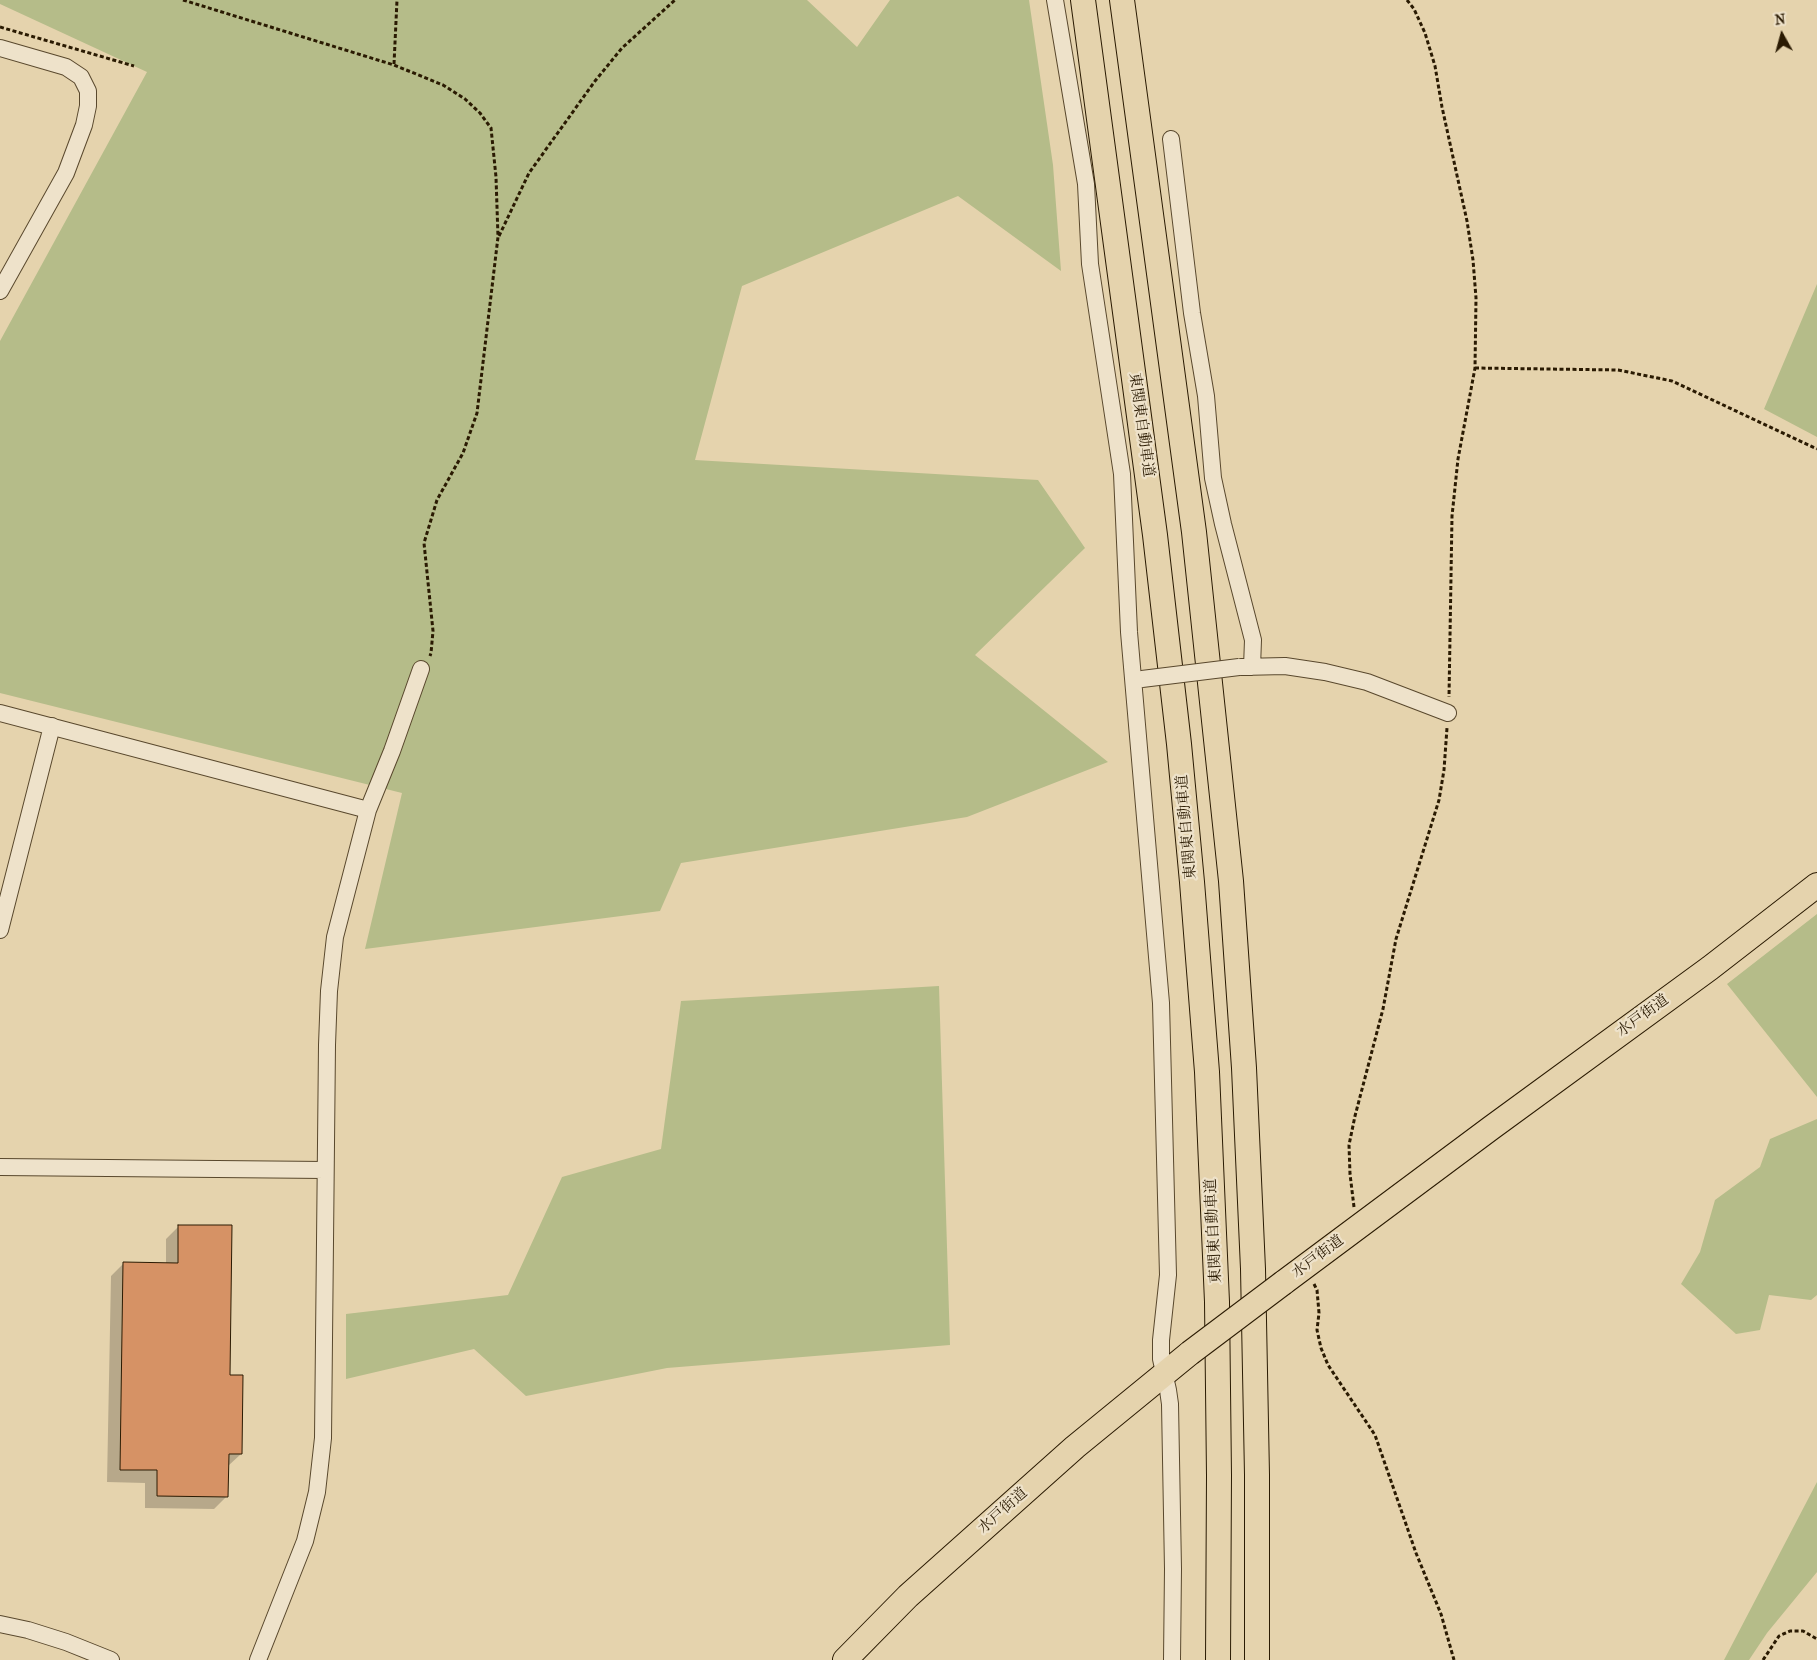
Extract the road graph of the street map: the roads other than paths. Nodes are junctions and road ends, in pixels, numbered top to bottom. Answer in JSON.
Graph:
{"nodes":[{"id":1,"x":1055,"y":0,"type":"edge"},
{"id":2,"x":1083,"y":0,"type":"edge"},
{"id":3,"x":1122,"y":0,"type":"edge"},
{"id":4,"x":0,"y":48,"type":"edge"},
{"id":5,"x":1171,"y":139,"type":"dead end"},
{"id":6,"x":0,"y":291,"type":"edge"},
{"id":7,"x":1246,"y":667,"type":"junction"},
{"id":8,"x":421,"y":669,"type":"road end"},
{"id":9,"x":1137,"y":679,"type":"junction"},
{"id":10,"x":0,"y":713,"type":"edge"},
{"id":11,"x":1448,"y":713,"type":"road end"},
{"id":12,"x":52,"y":726,"type":"junction"},
{"id":13,"x":368,"y":810,"type":"junction"},
{"id":14,"x":1817,"y":885,"type":"edge"},
{"id":15,"x":0,"y":930,"type":"edge"},
{"id":16,"x":0,"y":1167,"type":"edge"},
{"id":17,"x":325,"y":1170,"type":"junction"},
{"id":18,"x":1164,"y":1374,"type":"junction"},
{"id":19,"x":0,"y":1624,"type":"edge"},
{"id":20,"x":111,"y":1660,"type":"edge"},
{"id":21,"x":258,"y":1660,"type":"edge"},
{"id":22,"x":844,"y":1660,"type":"edge"},
{"id":23,"x":1172,"y":1660,"type":"edge"},
{"id":24,"x":1218,"y":1660,"type":"edge"},
{"id":25,"x":1257,"y":1660,"type":"edge"}],
"edges":[{"from":1,"to":9,"type":"street"},
{"from":2,"to":24,"type":"highway","name":"東関東自動車道"},
{"from":3,"to":25,"type":"highway"},
{"from":4,"to":6,"type":"street"},
{"from":5,"to":7,"type":"street"},
{"from":7,"to":9,"type":"street","bridge":true},
{"from":7,"to":11,"type":"street"},
{"from":8,"to":13,"type":"street"},
{"from":9,"to":18,"type":"street"},
{"from":10,"to":12,"type":"street"},
{"from":12,"to":13,"type":"street"},
{"from":12,"to":15,"type":"street"},
{"from":13,"to":17,"type":"street"},
{"from":14,"to":18,"type":"highway","name":"水戸街道","bridge":true},
{"from":16,"to":17,"type":"street"},
{"from":17,"to":21,"type":"street"},
{"from":18,"to":22,"type":"highway","name":"水戸街道"},
{"from":18,"to":23,"type":"street"},
{"from":19,"to":20,"type":"street"}]}
